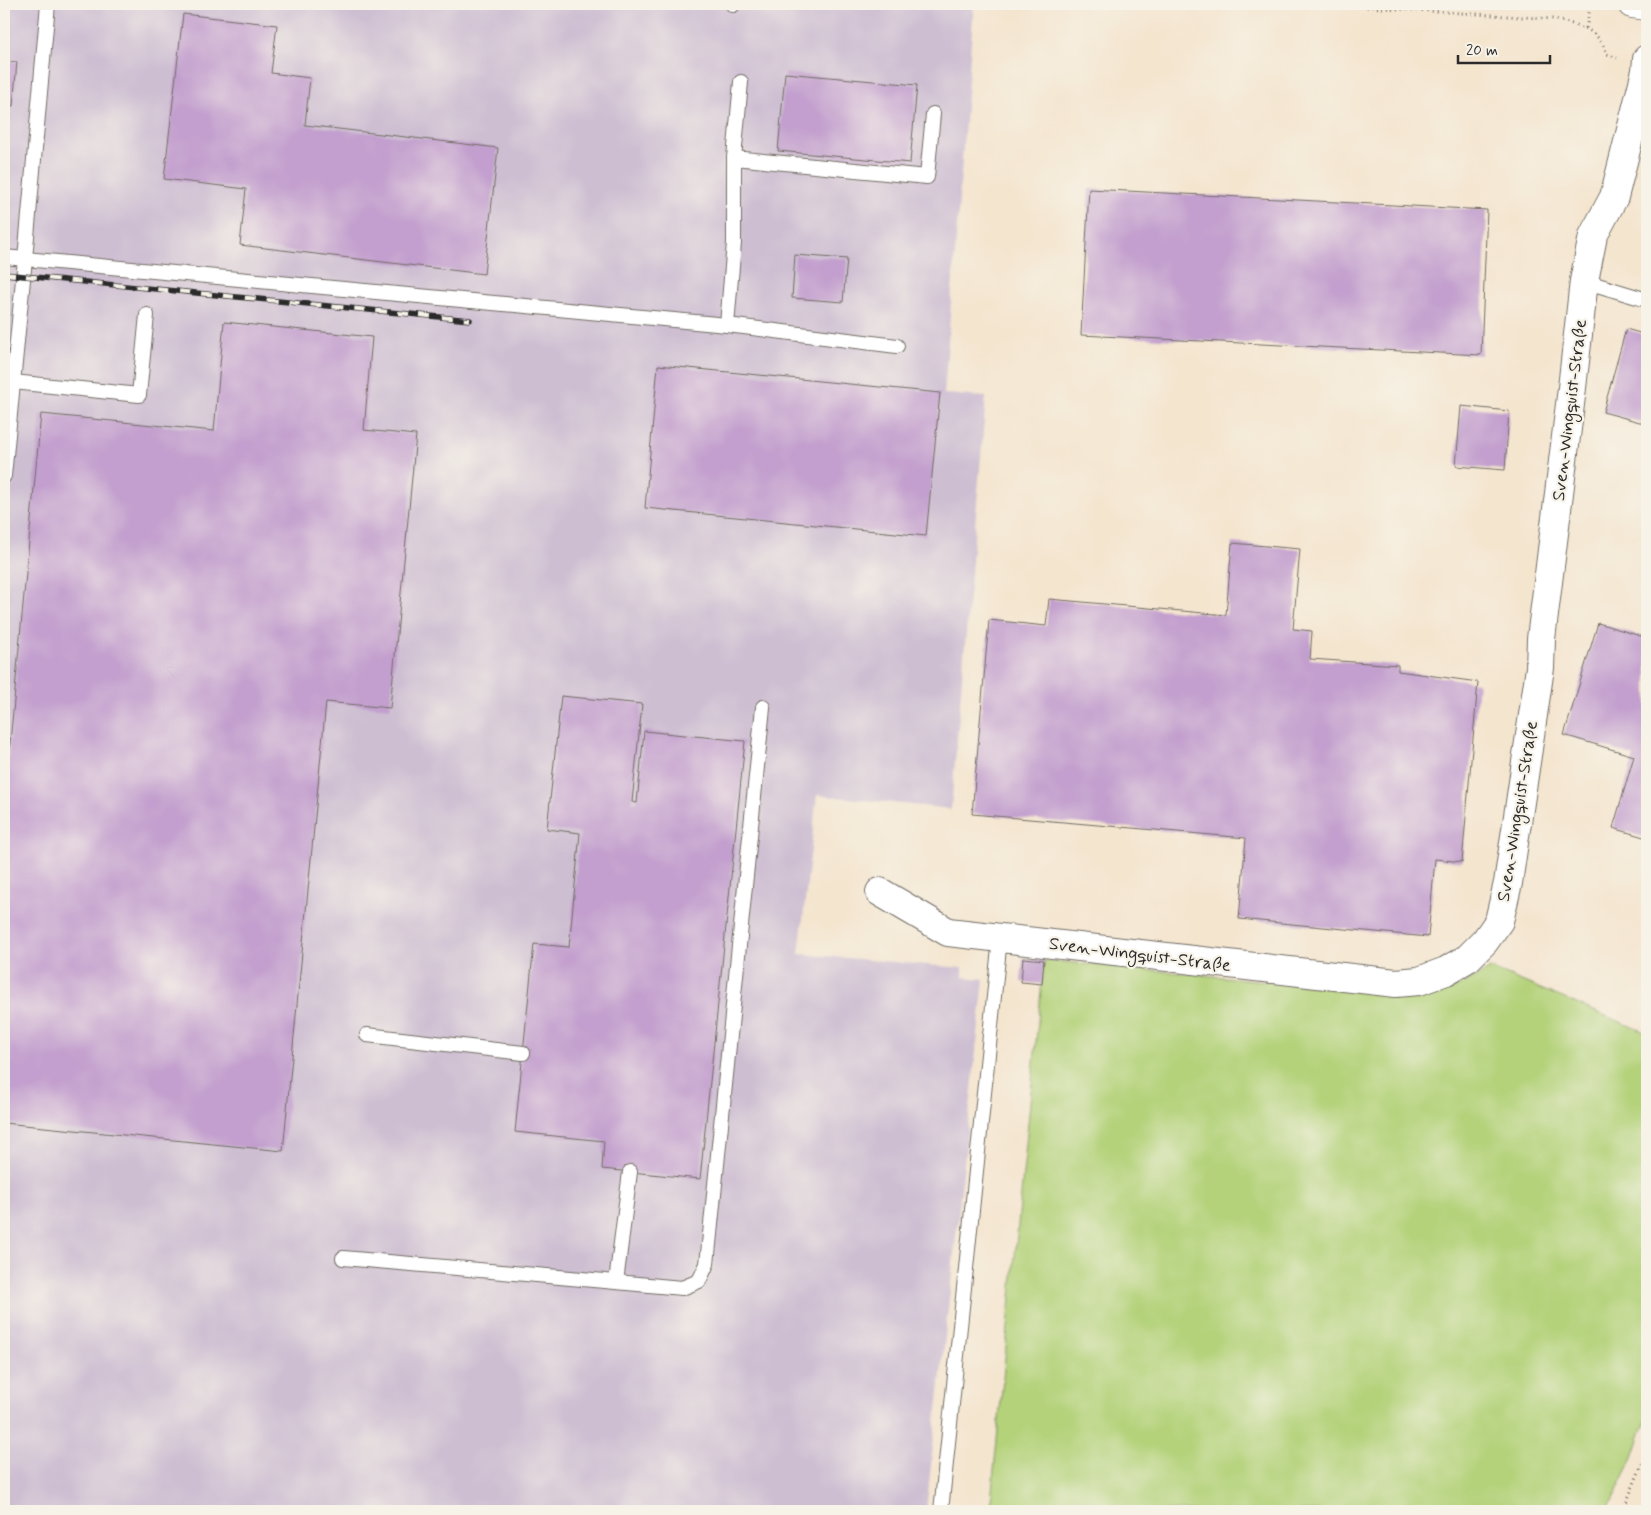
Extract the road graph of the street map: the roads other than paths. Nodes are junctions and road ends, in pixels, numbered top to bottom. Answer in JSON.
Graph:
{"nodes":[{"id":1,"x":48,"y":4,"type":"edge"},
{"id":2,"x":1632,"y":4,"type":"edge"},
{"id":3,"x":1647,"y":6,"type":"edge"},
{"id":4,"x":1647,"y":65,"type":"edge"},
{"id":5,"x":741,"y":82,"type":"dead end"},
{"id":6,"x":933,"y":114,"type":"dead end"},
{"id":7,"x":734,"y":158,"type":"junction"},
{"id":8,"x":4,"y":257,"type":"edge"},
{"id":9,"x":25,"y":259,"type":"junction"},
{"id":10,"x":1584,"y":281,"type":"junction"},
{"id":11,"x":1647,"y":300,"type":"edge"},
{"id":12,"x":147,"y":315,"type":"dead end"},
{"id":13,"x":727,"y":325,"type":"junction"},
{"id":14,"x":897,"y":346,"type":"dead end"},
{"id":15,"x":13,"y":382,"type":"junction"},
{"id":16,"x":4,"y":476,"type":"edge"},
{"id":17,"x":763,"y":707,"type":"dead end"},
{"id":18,"x":880,"y":892,"type":"dead end"},
{"id":19,"x":1000,"y":938,"type":"junction"},
{"id":20,"x":367,"y":1035,"type":"dead end"},
{"id":21,"x":523,"y":1053,"type":"dead end"},
{"id":22,"x":630,"y":1172,"type":"dead end"},
{"id":23,"x":343,"y":1258,"type":"dead end"},
{"id":24,"x":616,"y":1282,"type":"junction"},
{"id":25,"x":941,"y":1511,"type":"edge"}],
"edges":[{"from":1,"to":9,"type":"lane"},
{"from":2,"to":3,"type":"street"},
{"from":4,"to":10,"type":"street","name":"Sven-Wingquist-Straße"},
{"from":5,"to":7,"type":"lane"},
{"from":6,"to":7,"type":"lane"},
{"from":7,"to":13,"type":"lane"},
{"from":8,"to":9,"type":"lane"},
{"from":9,"to":13,"type":"lane"},
{"from":9,"to":15,"type":"lane"},
{"from":10,"to":11,"type":"lane"},
{"from":10,"to":19,"type":"street","name":"Sven-Wingquist-Straße"},
{"from":12,"to":15,"type":"lane"},
{"from":13,"to":14,"type":"lane"},
{"from":15,"to":16,"type":"lane"},
{"from":17,"to":24,"type":"lane"},
{"from":18,"to":19,"type":"street","name":"Sven-Wingquist-Straße"},
{"from":19,"to":25,"type":"lane"},
{"from":20,"to":21,"type":"lane"},
{"from":22,"to":24,"type":"lane"},
{"from":23,"to":24,"type":"lane"}]}
